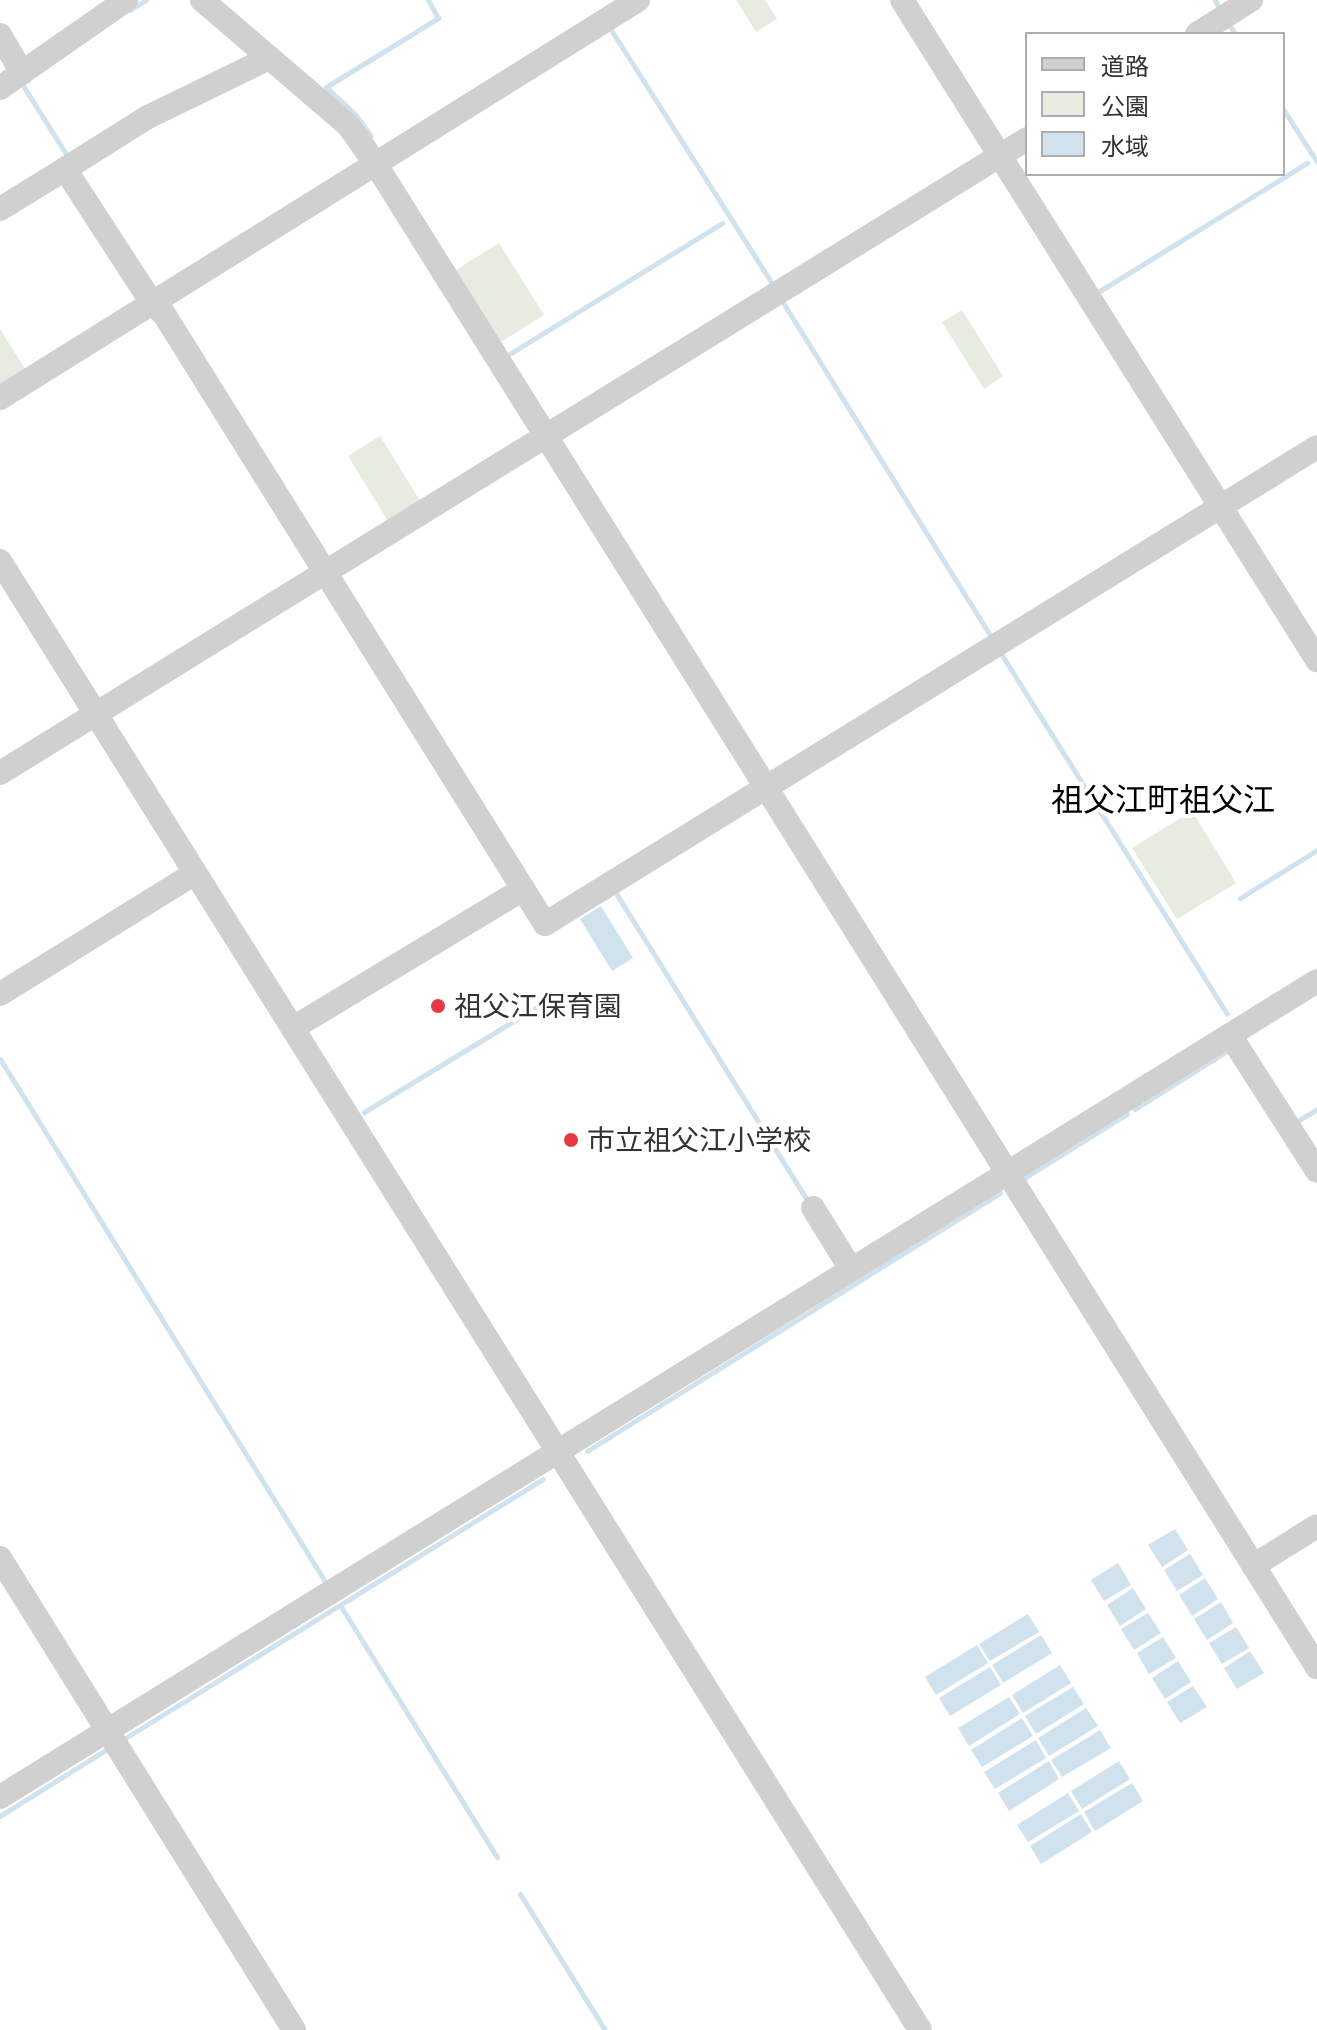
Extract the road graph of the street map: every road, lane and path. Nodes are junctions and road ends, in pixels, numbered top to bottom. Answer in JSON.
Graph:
{"nodes":[{"id":1,"x":126,"y":0,"type":"edge"},
{"id":2,"x":202,"y":0,"type":"edge"},
{"id":3,"x":638,"y":0,"type":"edge"},
{"id":4,"x":902,"y":0,"type":"edge"},
{"id":5,"x":1251,"y":0,"type":"edge"},
{"id":6,"x":1200,"y":32,"type":"edge"},
{"id":7,"x":0,"y":35,"type":"edge"},
{"id":8,"x":269,"y":58,"type":"junction"},
{"id":9,"x":22,"y":73,"type":"junction"},
{"id":10,"x":0,"y":88,"type":"edge"},
{"id":11,"x":1025,"y":140,"type":"edge"},
{"id":12,"x":1001,"y":155,"type":"junction"},
{"id":13,"x":375,"y":163,"type":"junction"},
{"id":14,"x":65,"y":169,"type":"junction"},
{"id":15,"x":0,"y":209,"type":"edge"},
{"id":16,"x":152,"y":303,"type":"junction"},
{"id":17,"x":0,"y":398,"type":"edge"},
{"id":18,"x":544,"y":434,"type":"junction"},
{"id":19,"x":1317,"y":447,"type":"edge"},
{"id":20,"x":1219,"y":507,"type":"junction"},
{"id":21,"x":0,"y":561,"type":"edge"},
{"id":22,"x":324,"y":571,"type":"junction"},
{"id":23,"x":1317,"y":660,"type":"edge"},
{"id":24,"x":95,"y":714,"type":"junction"},
{"id":25,"x":0,"y":773,"type":"edge"},
{"id":26,"x":767,"y":785,"type":"junction"},
{"id":27,"x":195,"y":873,"type":"junction"},
{"id":28,"x":523,"y":889,"type":"junction"},
{"id":29,"x":1317,"y":981,"type":"edge"},
{"id":30,"x":0,"y":994,"type":"edge"},
{"id":31,"x":293,"y":1028,"type":"junction"},
{"id":32,"x":1230,"y":1035,"type":"junction"},
{"id":33,"x":1008,"y":1171,"type":"junction"},
{"id":34,"x":1317,"y":1171,"type":"edge"},
{"id":35,"x":813,"y":1208,"type":"dead end"},
{"id":36,"x":851,"y":1269,"type":"junction"},
{"id":37,"x":559,"y":1451,"type":"junction"},
{"id":38,"x":1317,"y":1526,"type":"edge"},
{"id":39,"x":0,"y":1558,"type":"edge"},
{"id":40,"x":1253,"y":1566,"type":"junction"},
{"id":41,"x":1317,"y":1667,"type":"edge"},
{"id":42,"x":107,"y":1730,"type":"junction"},
{"id":43,"x":0,"y":1797,"type":"edge"},
{"id":44,"x":294,"y":2030,"type":"edge"},
{"id":45,"x":920,"y":2030,"type":"edge"}],
"edges":[{"from":1,"to":9,"type":"street"},
{"from":2,"to":8,"type":"street"},
{"from":3,"to":13,"type":"street"},
{"from":4,"to":12,"type":"street"},
{"from":5,"to":6,"type":"street"},
{"from":7,"to":9,"type":"street"},
{"from":8,"to":13,"type":"street"},
{"from":8,"to":14,"type":"street"},
{"from":9,"to":10,"type":"street"},
{"from":11,"to":12,"type":"street"},
{"from":12,"to":18,"type":"street"},
{"from":12,"to":20,"type":"street"},
{"from":13,"to":16,"type":"street"},
{"from":13,"to":18,"type":"street"},
{"from":14,"to":15,"type":"street"},
{"from":14,"to":16,"type":"street"},
{"from":16,"to":17,"type":"street"},
{"from":16,"to":22,"type":"street"},
{"from":18,"to":22,"type":"street"},
{"from":18,"to":26,"type":"street"},
{"from":19,"to":20,"type":"street"},
{"from":20,"to":23,"type":"street"},
{"from":20,"to":26,"type":"street"},
{"from":21,"to":24,"type":"street"},
{"from":22,"to":24,"type":"street"},
{"from":22,"to":28,"type":"street"},
{"from":24,"to":25,"type":"street"},
{"from":24,"to":27,"type":"street"},
{"from":26,"to":28,"type":"street"},
{"from":26,"to":33,"type":"street"},
{"from":27,"to":30,"type":"street"},
{"from":27,"to":31,"type":"street"},
{"from":28,"to":31,"type":"street"},
{"from":29,"to":32,"type":"street"},
{"from":31,"to":37,"type":"street"},
{"from":32,"to":33,"type":"street"},
{"from":32,"to":34,"type":"street"},
{"from":33,"to":36,"type":"street"},
{"from":33,"to":40,"type":"street"},
{"from":35,"to":36,"type":"street"},
{"from":36,"to":37,"type":"street"},
{"from":37,"to":42,"type":"street"},
{"from":37,"to":45,"type":"street"},
{"from":38,"to":40,"type":"street"},
{"from":39,"to":42,"type":"street"},
{"from":40,"to":41,"type":"street"},
{"from":42,"to":43,"type":"street"},
{"from":42,"to":44,"type":"street"}]}
